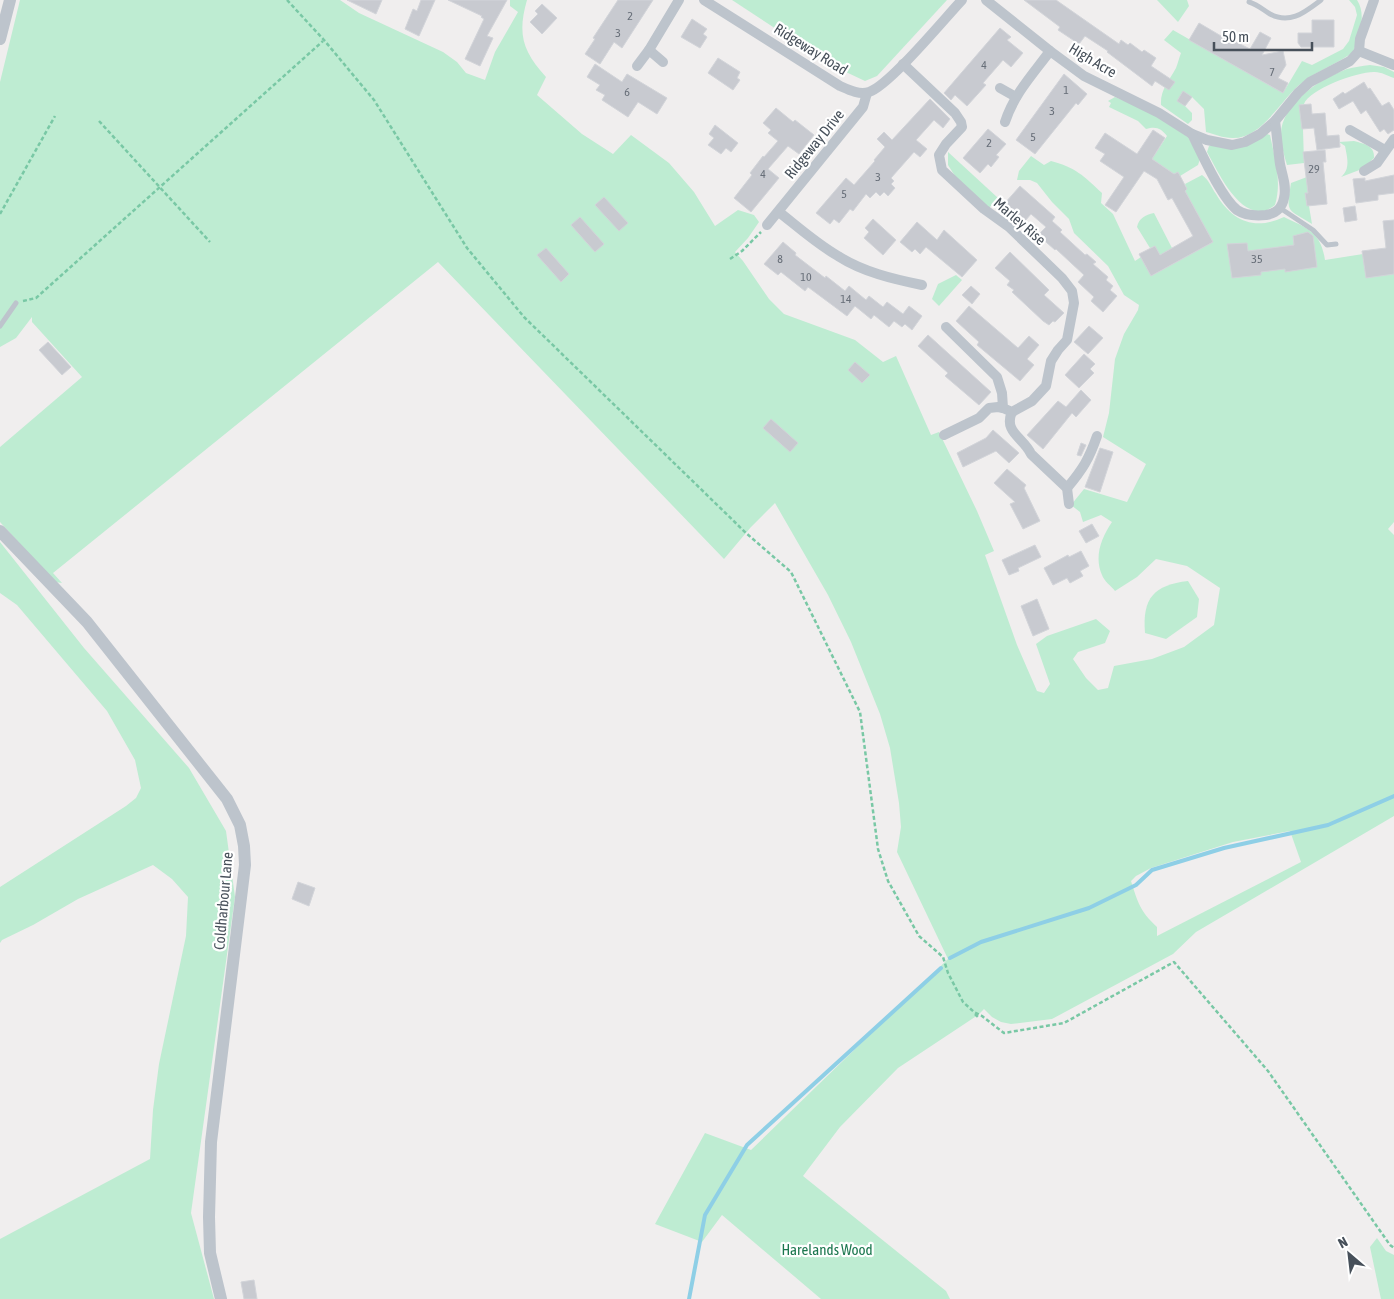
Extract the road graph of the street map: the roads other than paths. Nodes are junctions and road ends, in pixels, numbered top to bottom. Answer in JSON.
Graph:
{"nodes":[{"id":1,"x":10,"y":0,"type":"edge"},
{"id":2,"x":679,"y":0,"type":"edge"},
{"id":3,"x":704,"y":0,"type":"edge"},
{"id":4,"x":962,"y":0,"type":"edge"},
{"id":5,"x":986,"y":0,"type":"edge"},
{"id":6,"x":1321,"y":0,"type":"edge"},
{"id":7,"x":1374,"y":0,"type":"edge"},
{"id":8,"x":1249,"y":2,"type":"dead end"},
{"id":9,"x":0,"y":39,"type":"edge"},
{"id":10,"x":648,"y":50,"type":"junction"},
{"id":11,"x":1050,"y":51,"type":"junction"},
{"id":12,"x":1359,"y":51,"type":"junction"},
{"id":13,"x":662,"y":62,"type":"dead end"},
{"id":14,"x":903,"y":64,"type":"junction"},
{"id":15,"x":1394,"y":65,"type":"edge"},
{"id":16,"x":637,"y":66,"type":"dead end"},
{"id":17,"x":1000,"y":88,"type":"dead end"},
{"id":18,"x":867,"y":93,"type":"junction"},
{"id":19,"x":1016,"y":97,"type":"junction"},
{"id":20,"x":1005,"y":122,"type":"dead end"},
{"id":21,"x":1275,"y":122,"type":"junction"},
{"id":22,"x":1350,"y":130,"type":"dead end"},
{"id":23,"x":1192,"y":134,"type":"junction"},
{"id":24,"x":1394,"y":139,"type":"edge"},
{"id":25,"x":1385,"y":150,"type":"junction"},
{"id":26,"x":1364,"y":171,"type":"dead end"},
{"id":27,"x":1280,"y":208,"type":"junction"},
{"id":28,"x":779,"y":212,"type":"junction"},
{"id":29,"x":767,"y":225,"type":"road end"},
{"id":30,"x":1336,"y":244,"type":"dead end"},
{"id":31,"x":917,"y":272,"type":"dead end"},
{"id":32,"x":16,"y":303,"type":"road end"},
{"id":33,"x":0,"y":326,"type":"edge"},
{"id":34,"x":946,"y":327,"type":"dead end"},
{"id":35,"x":1008,"y":410,"type":"junction"},
{"id":36,"x":944,"y":435,"type":"dead end"},
{"id":37,"x":1098,"y":436,"type":"dead end"},
{"id":38,"x":1067,"y":488,"type":"junction"},
{"id":39,"x":1069,"y":504,"type":"dead end"},
{"id":40,"x":0,"y":531,"type":"edge"},
{"id":41,"x":222,"y":1299,"type":"edge"}],
"edges":[{"from":1,"to":9,"type":"street"},
{"from":2,"to":10,"type":"street"},
{"from":3,"to":18,"type":"street","name":"Ridgeway Road"},
{"from":4,"to":14,"type":"street"},
{"from":5,"to":11,"type":"street","name":"High Acre"},
{"from":6,"to":8,"type":"lane"},
{"from":7,"to":12,"type":"street"},
{"from":10,"to":13,"type":"street"},
{"from":10,"to":16,"type":"street"},
{"from":11,"to":19,"type":"street"},
{"from":11,"to":23,"type":"street","name":"High Acre"},
{"from":12,"to":15,"type":"street"},
{"from":12,"to":21,"type":"street","name":"High Acre"},
{"from":14,"to":18,"type":"street"},
{"from":14,"to":35,"type":"street","name":"Marley Rise"},
{"from":17,"to":19,"type":"street"},
{"from":18,"to":28,"type":"street","name":"Ridgeway Drive"},
{"from":19,"to":20,"type":"street"},
{"from":21,"to":23,"type":"street","name":"High Acre"},
{"from":21,"to":27,"type":"street"},
{"from":22,"to":25,"type":"street"},
{"from":23,"to":27,"type":"street","name":"High Acre"},
{"from":24,"to":25,"type":"street"},
{"from":25,"to":26,"type":"street"},
{"from":27,"to":30,"type":"lane"},
{"from":28,"to":29,"type":"street","name":"Ridgeway Drive"},
{"from":28,"to":31,"type":"street"},
{"from":32,"to":33,"type":"lane"},
{"from":34,"to":35,"type":"street"},
{"from":35,"to":36,"type":"street","name":"Marley Rise"},
{"from":35,"to":38,"type":"street"},
{"from":37,"to":38,"type":"street"},
{"from":38,"to":39,"type":"street"},
{"from":40,"to":41,"type":"street","name":"Coldharbour Lane"}]}
